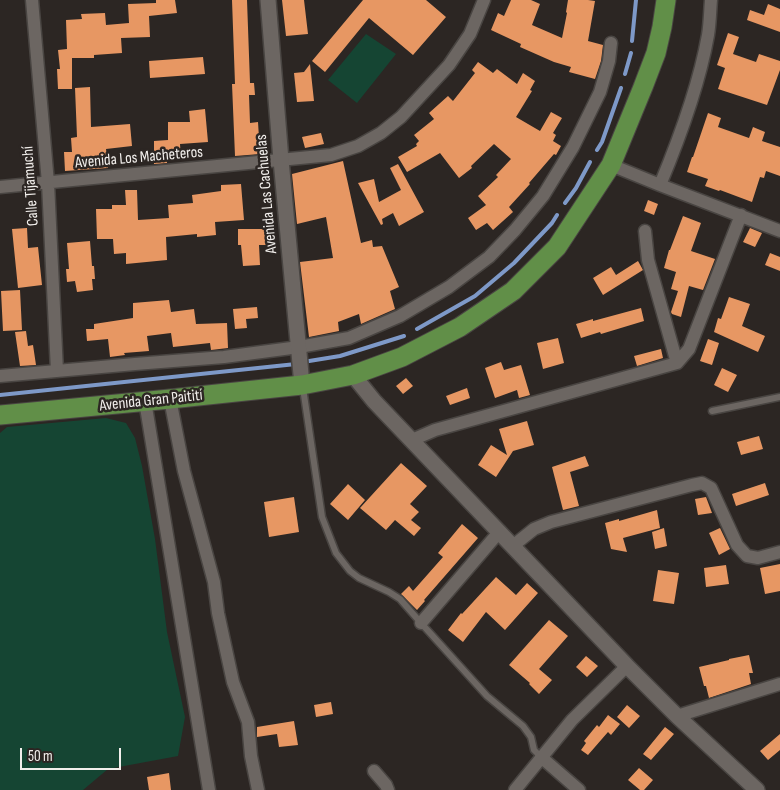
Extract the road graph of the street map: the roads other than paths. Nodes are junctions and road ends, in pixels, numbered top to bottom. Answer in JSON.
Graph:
{"nodes":[{"id":1,"x":32,"y":0,"type":"edge"},
{"id":2,"x":268,"y":0,"type":"edge"},
{"id":3,"x":484,"y":0,"type":"edge"},
{"id":4,"x":666,"y":0,"type":"edge"},
{"id":5,"x":711,"y":0,"type":"edge"},
{"id":6,"x":611,"y":43,"type":"dead end"},
{"id":7,"x":281,"y":160,"type":"junction"},
{"id":8,"x":611,"y":164,"type":"junction"},
{"id":9,"x":48,"y":183,"type":"junction"},
{"id":10,"x":660,"y":185,"type":"junction"},
{"id":11,"x":0,"y":188,"type":"edge"},
{"id":12,"x":741,"y":215,"type":"junction"},
{"id":13,"x":645,"y":231,"type":"dead end"},
{"id":14,"x":780,"y":231,"type":"edge"},
{"id":15,"x":299,"y":351,"type":"junction"},
{"id":16,"x":677,"y":363,"type":"junction"},
{"id":17,"x":57,"y":371,"type":"junction"},
{"id":18,"x":353,"y":375,"type":"junction"},
{"id":19,"x":0,"y":376,"type":"edge"},
{"id":20,"x":302,"y":378,"type":"junction"},
{"id":21,"x":780,"y":397,"type":"edge"},
{"id":22,"x":170,"y":399,"type":"junction"},
{"id":23,"x":145,"y":401,"type":"junction"},
{"id":24,"x":712,"y":411,"type":"dead end"},
{"id":25,"x":0,"y":415,"type":"edge"},
{"id":26,"x":412,"y":440,"type":"junction"},
{"id":27,"x":500,"y":532,"type":"junction"},
{"id":28,"x":514,"y":545,"type":"junction"},
{"id":29,"x":780,"y":552,"type":"edge"},
{"id":30,"x":420,"y":623,"type":"junction"},
{"id":31,"x":628,"y":666,"type":"junction"},
{"id":32,"x":780,"y":684,"type":"edge"},
{"id":33,"x":677,"y":716,"type":"junction"},
{"id":34,"x":541,"y":757,"type":"junction"},
{"id":35,"x":374,"y":771,"type":"dead end"},
{"id":36,"x":209,"y":790,"type":"edge"},
{"id":37,"x":258,"y":790,"type":"edge"},
{"id":38,"x":388,"y":790,"type":"edge"},
{"id":39,"x":515,"y":790,"type":"edge"},
{"id":40,"x":578,"y":790,"type":"edge"},
{"id":41,"x":757,"y":790,"type":"edge"}],
"edges":[{"from":1,"to":9,"type":"street","name":"Calle Tijamuchí"},
{"from":2,"to":7,"type":"street","name":"Avenida Las Cachuelas"},
{"from":3,"to":7,"type":"street","name":"Avenida Los Macheteros"},
{"from":4,"to":8,"type":"main road","name":"Avenida Gran Paitití"},
{"from":5,"to":10,"type":"street"},
{"from":6,"to":15,"type":"street"},
{"from":7,"to":9,"type":"street","name":"Avenida Los Macheteros"},
{"from":7,"to":15,"type":"street","name":"Avenida Las Cachuelas"},
{"from":8,"to":10,"type":"street"},
{"from":8,"to":18,"type":"main road","name":"Avenida Gran Paitití"},
{"from":9,"to":11,"type":"street","name":"Avenida Los Macheteros"},
{"from":9,"to":17,"type":"street","name":"Calle Tijamuchí"},
{"from":10,"to":12,"type":"street"},
{"from":12,"to":14,"type":"street"},
{"from":12,"to":16,"type":"street"},
{"from":13,"to":16,"type":"street"},
{"from":15,"to":17,"type":"street"},
{"from":15,"to":20,"type":"street","name":"Avenida Las Cachuelas"},
{"from":16,"to":26,"type":"street"},
{"from":17,"to":19,"type":"street"},
{"from":18,"to":20,"type":"main road","name":"Avenida Gran Paitití"},
{"from":18,"to":26,"type":"street"},
{"from":20,"to":22,"type":"main road","name":"Avenida Gran Paitití"},
{"from":20,"to":30,"type":"lane"},
{"from":21,"to":24,"type":"lane"},
{"from":22,"to":23,"type":"main road","name":"Avenida Gran Paitití"},
{"from":22,"to":37,"type":"street"},
{"from":23,"to":25,"type":"main road","name":"Avenida Gran Paitití"},
{"from":23,"to":36,"type":"street"},
{"from":26,"to":27,"type":"street"},
{"from":27,"to":28,"type":"street"},
{"from":27,"to":30,"type":"street"},
{"from":28,"to":29,"type":"street"},
{"from":28,"to":31,"type":"street"},
{"from":30,"to":34,"type":"lane"},
{"from":31,"to":33,"type":"street"},
{"from":31,"to":34,"type":"street"},
{"from":32,"to":33,"type":"street"},
{"from":33,"to":41,"type":"street"},
{"from":34,"to":39,"type":"street"},
{"from":34,"to":40,"type":"street"},
{"from":35,"to":38,"type":"street"}]}
